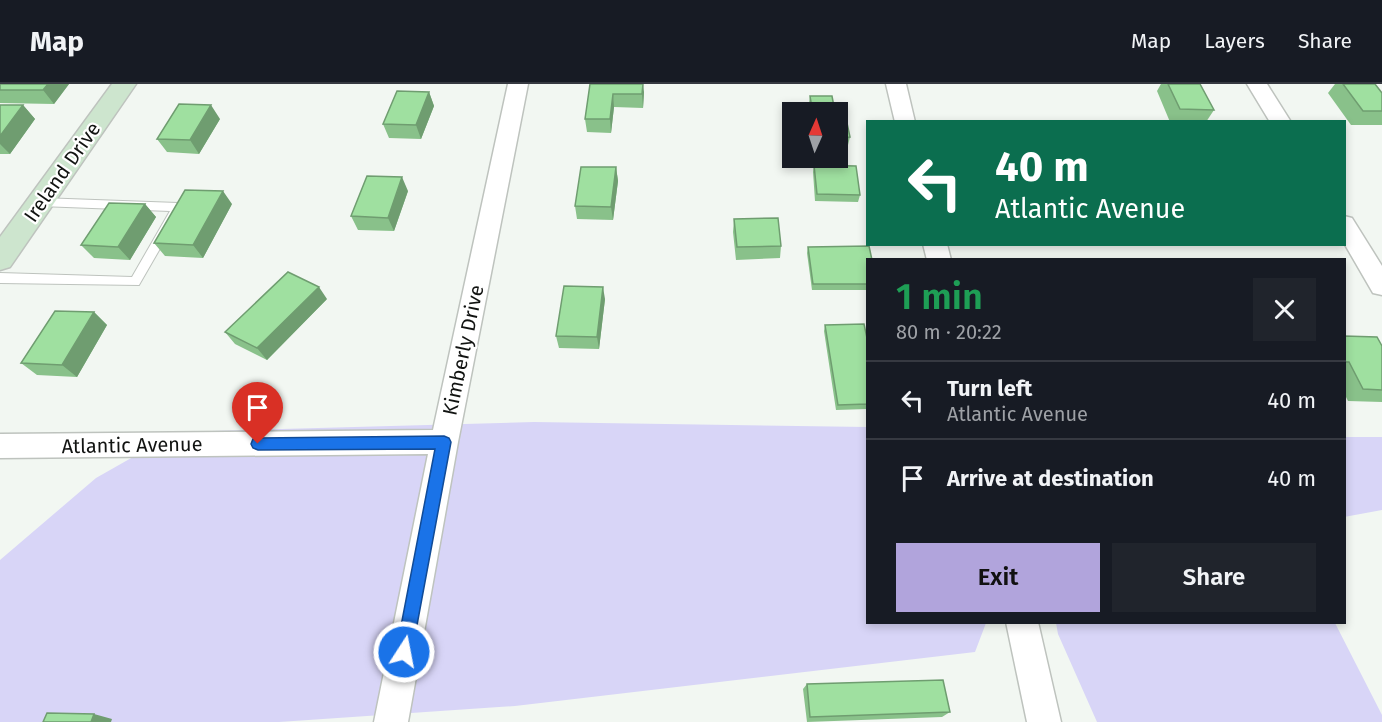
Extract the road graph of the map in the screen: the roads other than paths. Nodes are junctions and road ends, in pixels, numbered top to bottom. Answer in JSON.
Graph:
{"nodes":[{"id":1,"x":124,"y":84,"type":"edge"},
{"id":2,"x":518,"y":84,"type":"edge"},
{"id":3,"x":896,"y":84,"type":"edge"},
{"id":4,"x":1257,"y":84,"type":"edge"},
{"id":5,"x":905,"y":120,"type":"edge"},
{"id":6,"x":1280,"y":120,"type":"edge"},
{"id":7,"x":40,"y":202,"type":"junction"},
{"id":8,"x":1346,"y":227,"type":"edge"},
{"id":9,"x":0,"y":259,"type":"edge"},
{"id":10,"x":0,"y":278,"type":"edge"},
{"id":11,"x":1382,"y":286,"type":"edge"},
{"id":12,"x":444,"y":442,"type":"junction"},
{"id":13,"x":0,"y":446,"type":"edge"},
{"id":14,"x":1022,"y":624,"type":"edge"},
{"id":15,"x":391,"y":722,"type":"edge"},
{"id":16,"x":1044,"y":722,"type":"edge"}],
"edges":[{"from":1,"to":7,"type":"main road","name":"Ireland Drive"},
{"from":2,"to":12,"type":"street","name":"Kimberly Drive"},
{"from":3,"to":5,"type":"street"},
{"from":4,"to":6,"type":"street"},
{"from":7,"to":9,"type":"main road","name":"Ireland Drive"},
{"from":7,"to":10,"type":"lane"},
{"from":8,"to":11,"type":"street"},
{"from":12,"to":13,"type":"street","name":"Atlantic Avenue"},
{"from":12,"to":15,"type":"street","name":"Kimberly Drive"},
{"from":14,"to":16,"type":"street"}]}
